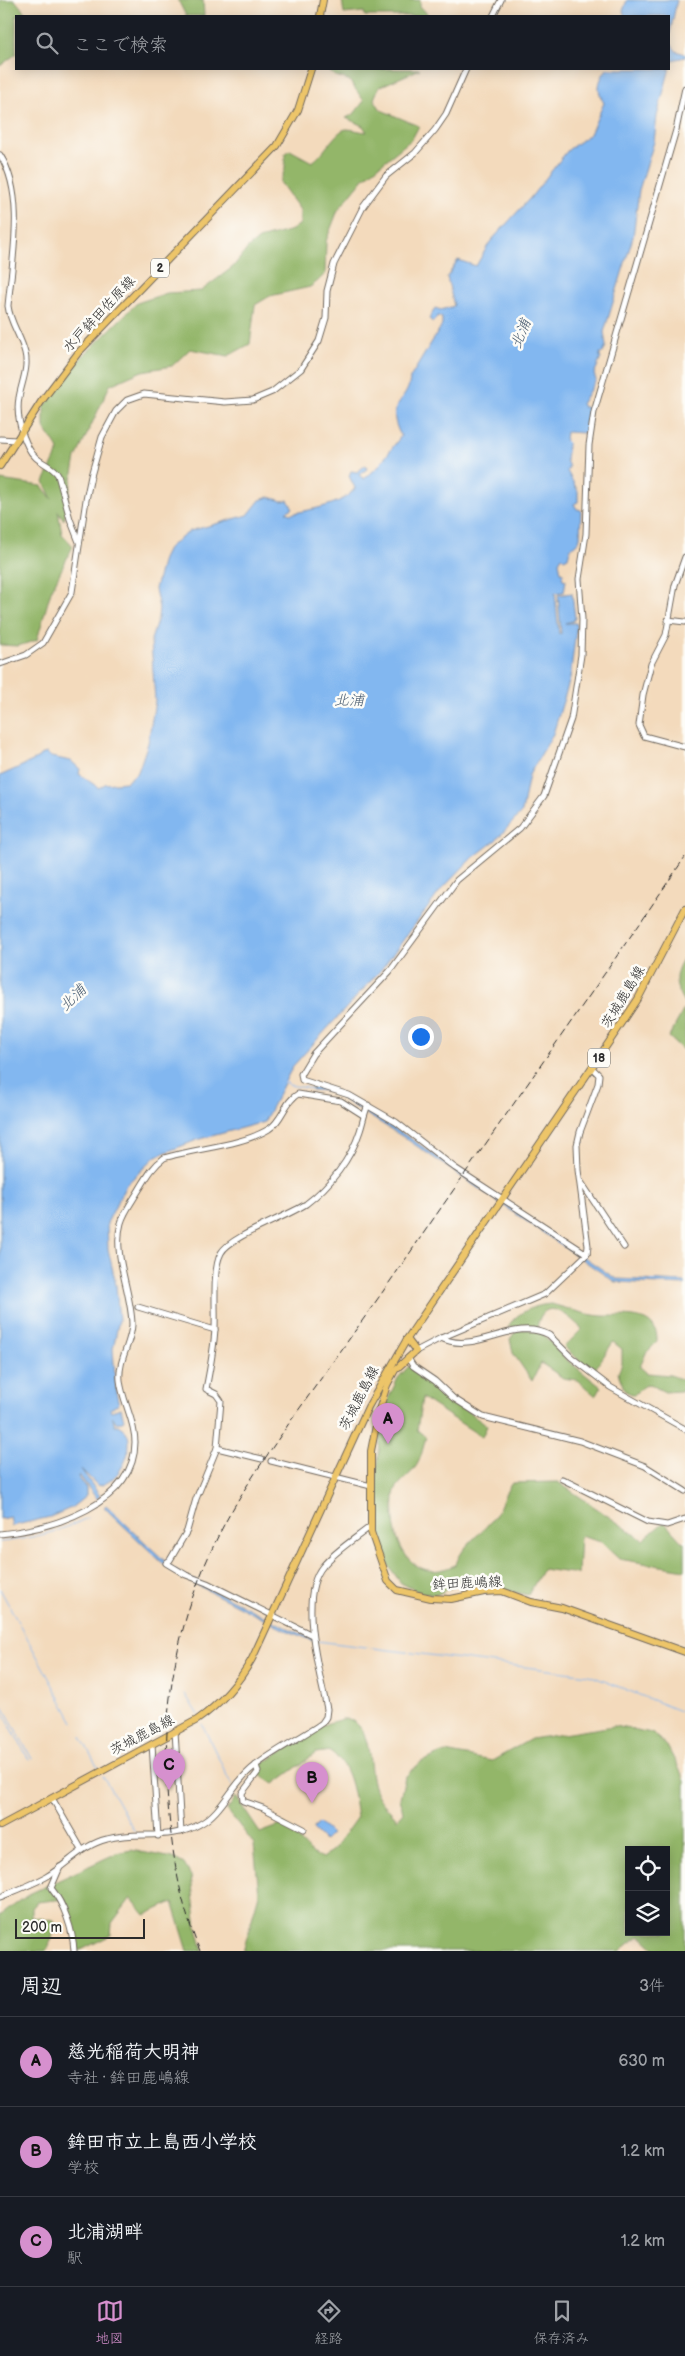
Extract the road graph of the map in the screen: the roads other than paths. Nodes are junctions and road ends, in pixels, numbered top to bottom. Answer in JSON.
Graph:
{"nodes":[{"id":1,"x":323,"y":0,"type":"edge"},
{"id":2,"x":501,"y":0,"type":"edge"},
{"id":3,"x":320,"y":15,"type":"edge"},
{"id":4,"x":494,"y":15,"type":"edge"},
{"id":5,"x":311,"y":70,"type":"edge"},
{"id":6,"x":466,"y":70,"type":"edge"},
{"id":7,"x":685,"y":88,"type":"edge"},
{"id":8,"x":0,"y":155,"type":"edge"},
{"id":9,"x":22,"y":431,"type":"junction"},
{"id":10,"x":0,"y":440,"type":"edge"},
{"id":11,"x":16,"y":440,"type":"junction"},
{"id":12,"x":0,"y":466,"type":"edge"},
{"id":13,"x":80,"y":545,"type":"junction"},
{"id":14,"x":685,"y":557,"type":"edge"},
{"id":15,"x":668,"y":620,"type":"junction"},
{"id":16,"x":685,"y":622,"type":"edge"},
{"id":17,"x":0,"y":664,"type":"edge"},
{"id":18,"x":685,"y":747,"type":"edge"},
{"id":19,"x":685,"y":909,"type":"edge"},
{"id":20,"x":592,"y":1068,"type":"junction"},
{"id":21,"x":368,"y":1106,"type":"junction"},
{"id":22,"x":363,"y":1115,"type":"junction"},
{"id":23,"x":580,"y":1182,"type":"junction"},
{"id":24,"x":500,"y":1202,"type":"junction"},
{"id":25,"x":624,"y":1247,"type":"dead end"},
{"id":26,"x":584,"y":1257,"type":"junction"},
{"id":27,"x":138,"y":1307,"type":"dead end"},
{"id":28,"x":215,"y":1330,"type":"junction"},
{"id":29,"x":441,"y":1338,"type":"junction"},
{"id":30,"x":406,"y":1339,"type":"junction"},
{"id":31,"x":416,"y":1351,"type":"junction"},
{"id":32,"x":408,"y":1358,"type":"junction"},
{"id":33,"x":368,"y":1407,"type":"junction"},
{"id":34,"x":379,"y":1410,"type":"junction"},
{"id":35,"x":685,"y":1429,"type":"edge"},
{"id":36,"x":217,"y":1448,"type":"junction"},
{"id":37,"x":262,"y":1459,"type":"dead end"},
{"id":38,"x":271,"y":1461,"type":"dead end"},
{"id":39,"x":336,"y":1478,"type":"junction"},
{"id":40,"x":562,"y":1479,"type":"dead end"},
{"id":41,"x":371,"y":1486,"type":"junction"},
{"id":42,"x":685,"y":1491,"type":"edge"},
{"id":43,"x":685,"y":1519,"type":"edge"},
{"id":44,"x":371,"y":1526,"type":"junction"},
{"id":45,"x":0,"y":1534,"type":"edge"},
{"id":46,"x":272,"y":1615,"type":"junction"},
{"id":47,"x":312,"y":1635,"type":"junction"},
{"id":48,"x":685,"y":1652,"type":"edge"},
{"id":49,"x":175,"y":1731,"type":"junction"},
{"id":50,"x":152,"y":1744,"type":"junction"},
{"id":51,"x":256,"y":1765,"type":"junction"},
{"id":52,"x":52,"y":1798,"type":"junction"},
{"id":53,"x":0,"y":1826,"type":"edge"},
{"id":54,"x":304,"y":1829,"type":"dead end"},
{"id":55,"x":180,"y":1832,"type":"junction"},
{"id":56,"x":158,"y":1836,"type":"junction"},
{"id":57,"x":82,"y":1850,"type":"junction"},
{"id":58,"x":60,"y":1867,"type":"junction"},
{"id":59,"x":0,"y":1897,"type":"edge"},
{"id":60,"x":74,"y":1951,"type":"edge"}],
"edges":[{"from":1,"to":3,"type":"main road"},
{"from":2,"to":4,"type":"street"},
{"from":5,"to":9,"type":"main road","name":"水戸鉾田佐原線","number":"2"},
{"from":6,"to":13,"type":"street"},
{"from":7,"to":21,"type":"street"},
{"from":8,"to":9,"type":"street"},
{"from":9,"to":11,"type":"main road","name":"水戸鉾田佐原線","number":"2"},
{"from":9,"to":13,"type":"street"},
{"from":10,"to":11,"type":"street"},
{"from":11,"to":12,"type":"main road","name":"水戸鉾田佐原線","number":"2"},
{"from":13,"to":17,"type":"street"},
{"from":14,"to":15,"type":"street"},
{"from":15,"to":16,"type":"street"},
{"from":15,"to":18,"type":"street"},
{"from":19,"to":20,"type":"main road","name":"茨城鹿島線","number":"18"},
{"from":20,"to":23,"type":"street"},
{"from":20,"to":24,"type":"main road","name":"茨城鹿島線","number":"18"},
{"from":21,"to":22,"type":"street"},
{"from":21,"to":24,"type":"street"},
{"from":22,"to":28,"type":"street"},
{"from":22,"to":45,"type":"street"},
{"from":23,"to":25,"type":"street"},
{"from":23,"to":26,"type":"street"},
{"from":24,"to":26,"type":"street"},
{"from":24,"to":30,"type":"main road","name":"茨城鹿島線","number":"18"},
{"from":26,"to":29,"type":"street"},
{"from":27,"to":28,"type":"street"},
{"from":28,"to":36,"type":"street"},
{"from":29,"to":31,"type":"street"},
{"from":29,"to":35,"type":"street"},
{"from":30,"to":31,"type":"main road"},
{"from":30,"to":33,"type":"main road","name":"茨城鹿島線","number":"18"},
{"from":31,"to":32,"type":"main road","name":"鉾田鹿嶋線"},
{"from":32,"to":34,"type":"main road","name":"鉾田鹿嶋線"},
{"from":32,"to":42,"type":"street"},
{"from":33,"to":34,"type":"street"},
{"from":33,"to":39,"type":"main road","name":"茨城鹿島線","number":"18"},
{"from":34,"to":41,"type":"main road","name":"鉾田鹿嶋線"},
{"from":36,"to":37,"type":"street"},
{"from":36,"to":46,"type":"street"},
{"from":38,"to":39,"type":"street"},
{"from":39,"to":41,"type":"street"},
{"from":39,"to":46,"type":"main road","name":"茨城鹿島線","number":"18"},
{"from":40,"to":43,"type":"street"},
{"from":41,"to":44,"type":"main road","name":"鉾田鹿嶋線"},
{"from":44,"to":47,"type":"street"},
{"from":44,"to":48,"type":"main road","name":"鉾田鹿嶋線"},
{"from":46,"to":47,"type":"street"},
{"from":46,"to":49,"type":"main road","name":"茨城鹿島線","number":"18"},
{"from":47,"to":51,"type":"street"},
{"from":49,"to":50,"type":"main road","name":"茨城鹿島線","number":"18"},
{"from":49,"to":55,"type":"street"},
{"from":50,"to":52,"type":"main road","name":"茨城鹿島線","number":"18"},
{"from":50,"to":56,"type":"street"},
{"from":51,"to":54,"type":"street"},
{"from":51,"to":55,"type":"street"},
{"from":52,"to":53,"type":"main road","name":"茨城鹿島線","number":"18"},
{"from":52,"to":57,"type":"street"},
{"from":55,"to":56,"type":"street"},
{"from":56,"to":57,"type":"street"},
{"from":57,"to":58,"type":"street"},
{"from":58,"to":59,"type":"street"},
{"from":58,"to":60,"type":"street"}]}
